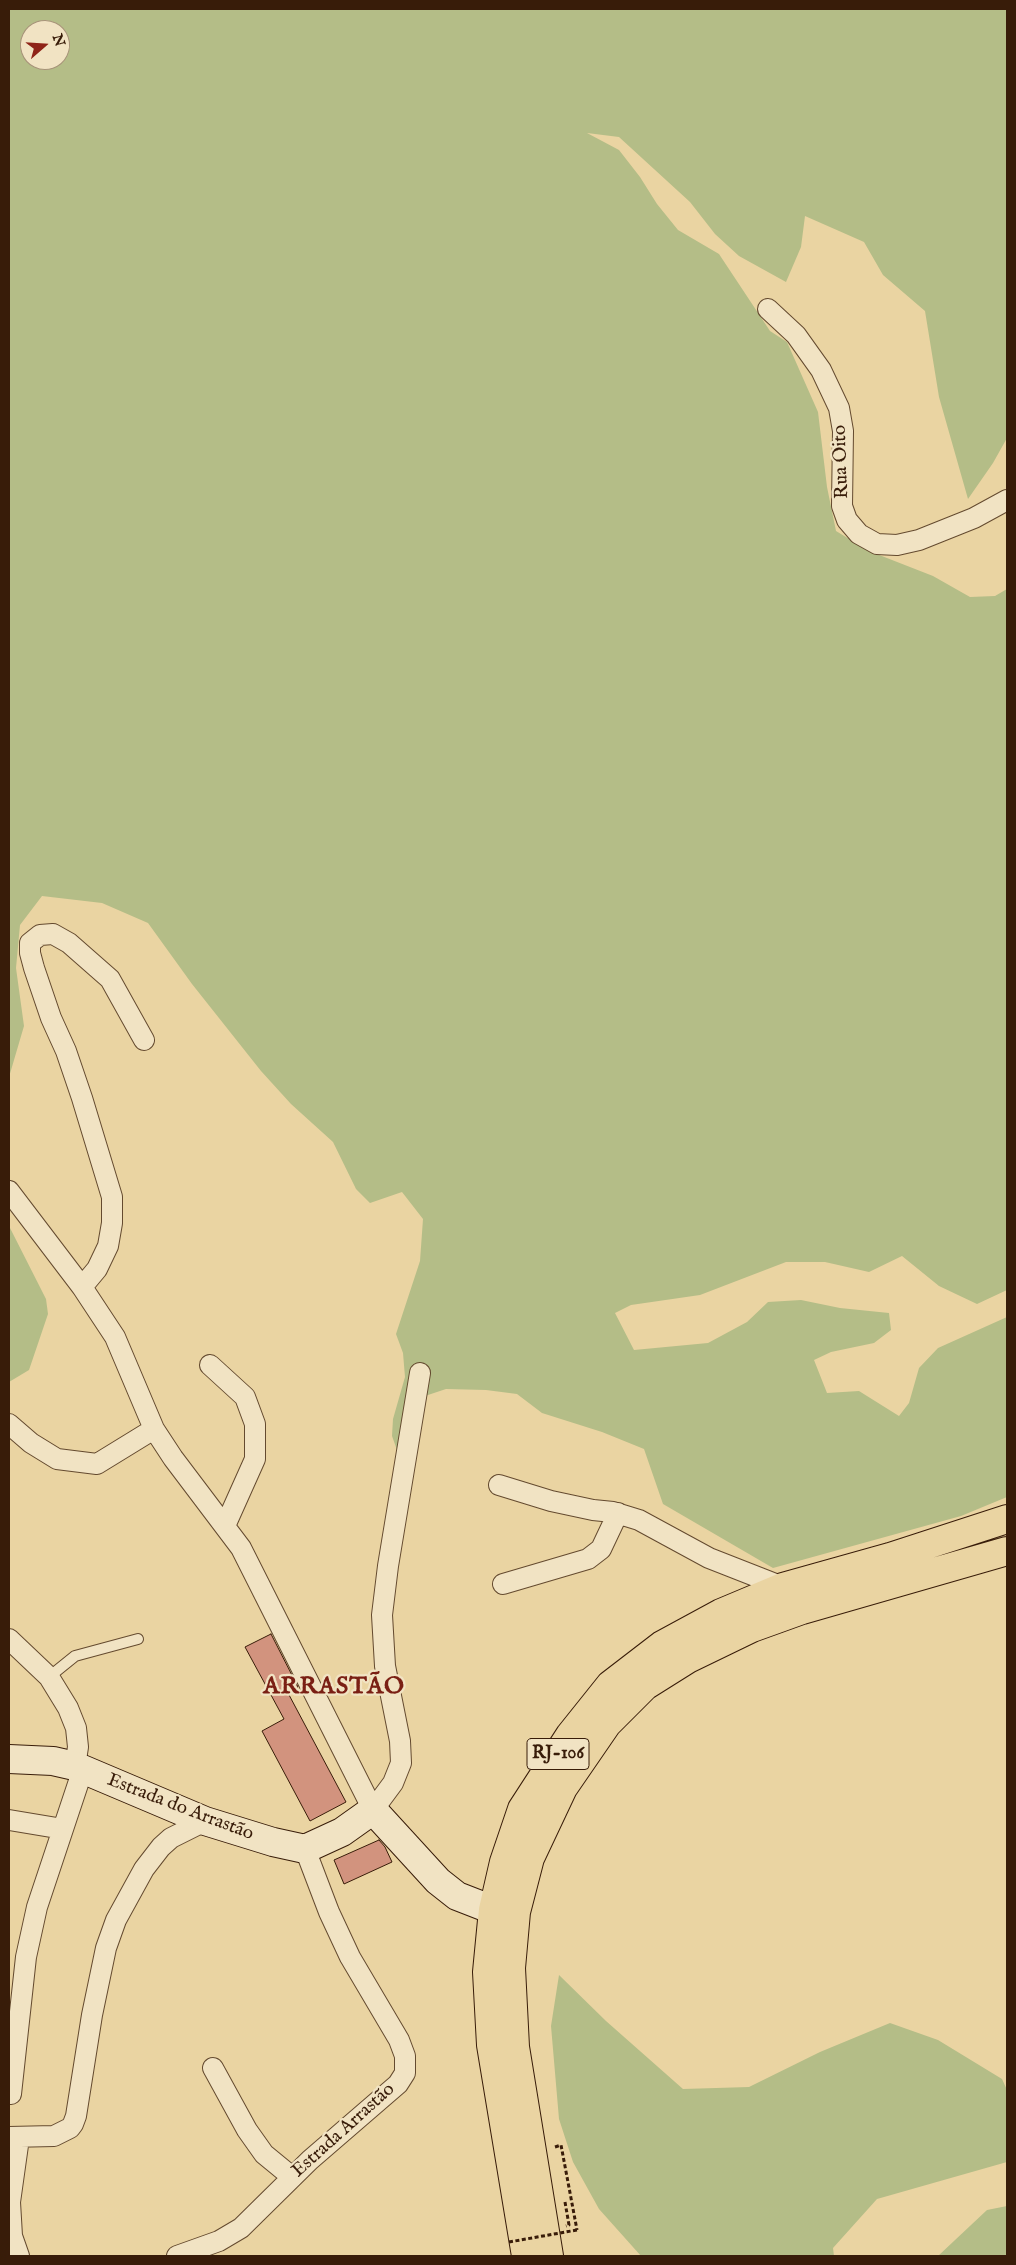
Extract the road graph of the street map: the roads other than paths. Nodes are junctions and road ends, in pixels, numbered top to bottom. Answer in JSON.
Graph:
{"nodes":[{"id":1,"x":768,"y":309,"type":"dead end"},
{"id":2,"x":1007,"y":500,"type":"edge"},
{"id":3,"x":144,"y":1040,"type":"dead end"},
{"id":4,"x":9,"y":1191,"type":"edge"},
{"id":5,"x":82,"y":1287,"type":"junction"},
{"id":6,"x":210,"y":1365,"type":"dead end"},
{"id":7,"x":420,"y":1373,"type":"dead end"},
{"id":8,"x":9,"y":1424,"type":"edge"},
{"id":9,"x":154,"y":1430,"type":"junction"},
{"id":10,"x":499,"y":1485,"type":"dead end"},
{"id":11,"x":618,"y":1513,"type":"junction"},
{"id":12,"x":1007,"y":1518,"type":"edge"},
{"id":13,"x":225,"y":1526,"type":"junction"},
{"id":14,"x":1007,"y":1550,"type":"edge"},
{"id":15,"x":503,"y":1584,"type":"dead end"},
{"id":16,"x":783,"y":1587,"type":"junction"},
{"id":17,"x":9,"y":1639,"type":"edge"},
{"id":18,"x":138,"y":1639,"type":"dead end"},
{"id":19,"x":49,"y":1677,"type":"junction"},
{"id":20,"x":9,"y":1759,"type":"edge"},
{"id":21,"x":79,"y":1768,"type":"junction"},
{"id":22,"x":373,"y":1810,"type":"junction"},
{"id":23,"x":9,"y":1820,"type":"edge"},
{"id":24,"x":205,"y":1821,"type":"junction"},
{"id":25,"x":63,"y":1829,"type":"junction"},
{"id":26,"x":305,"y":1849,"type":"junction"},
{"id":27,"x":493,"y":1910,"type":"junction"},
{"id":28,"x":212,"y":2068,"type":"dead end"},
{"id":29,"x":11,"y":2094,"type":"dead end"},
{"id":30,"x":14,"y":2138,"type":"edge"},
{"id":31,"x":292,"y":2178,"type":"junction"},
{"id":32,"x":518,"y":2249,"type":"edge"},
{"id":33,"x":19,"y":2256,"type":"edge"},
{"id":34,"x":177,"y":2256,"type":"edge"},
{"id":35,"x":548,"y":2256,"type":"edge"}],
"edges":[{"from":1,"to":2,"type":"street","name":"Rua Oito"},
{"from":3,"to":5,"type":"street"},
{"from":4,"to":5,"type":"street"},
{"from":5,"to":9,"type":"street"},
{"from":6,"to":13,"type":"street"},
{"from":7,"to":22,"type":"street"},
{"from":8,"to":9,"type":"street"},
{"from":9,"to":13,"type":"street"},
{"from":10,"to":11,"type":"street"},
{"from":11,"to":15,"type":"street"},
{"from":11,"to":16,"type":"street"},
{"from":12,"to":16,"type":"highway","number":"RJ-106"},
{"from":13,"to":22,"type":"street"},
{"from":14,"to":35,"type":"highway","number":"RJ-106"},
{"from":16,"to":27,"type":"highway","number":"RJ-106"},
{"from":17,"to":19,"type":"street"},
{"from":18,"to":19,"type":"lane"},
{"from":19,"to":21,"type":"street"},
{"from":20,"to":21,"type":"street","name":"Estrada do Arrastão"},
{"from":21,"to":24,"type":"street","name":"Estrada do Arrastão"},
{"from":21,"to":25,"type":"street"},
{"from":22,"to":26,"type":"street"},
{"from":22,"to":27,"type":"street"},
{"from":23,"to":25,"type":"street"},
{"from":24,"to":26,"type":"street","name":"Estrada do Arrastão"},
{"from":24,"to":30,"type":"street"},
{"from":25,"to":29,"type":"street"},
{"from":26,"to":31,"type":"street","name":"Estrada Arrastão"},
{"from":27,"to":32,"type":"highway","number":"RJ-106"},
{"from":28,"to":31,"type":"street"},
{"from":30,"to":33,"type":"street"},
{"from":31,"to":34,"type":"street","name":"Estrada Arrastão"}]}
